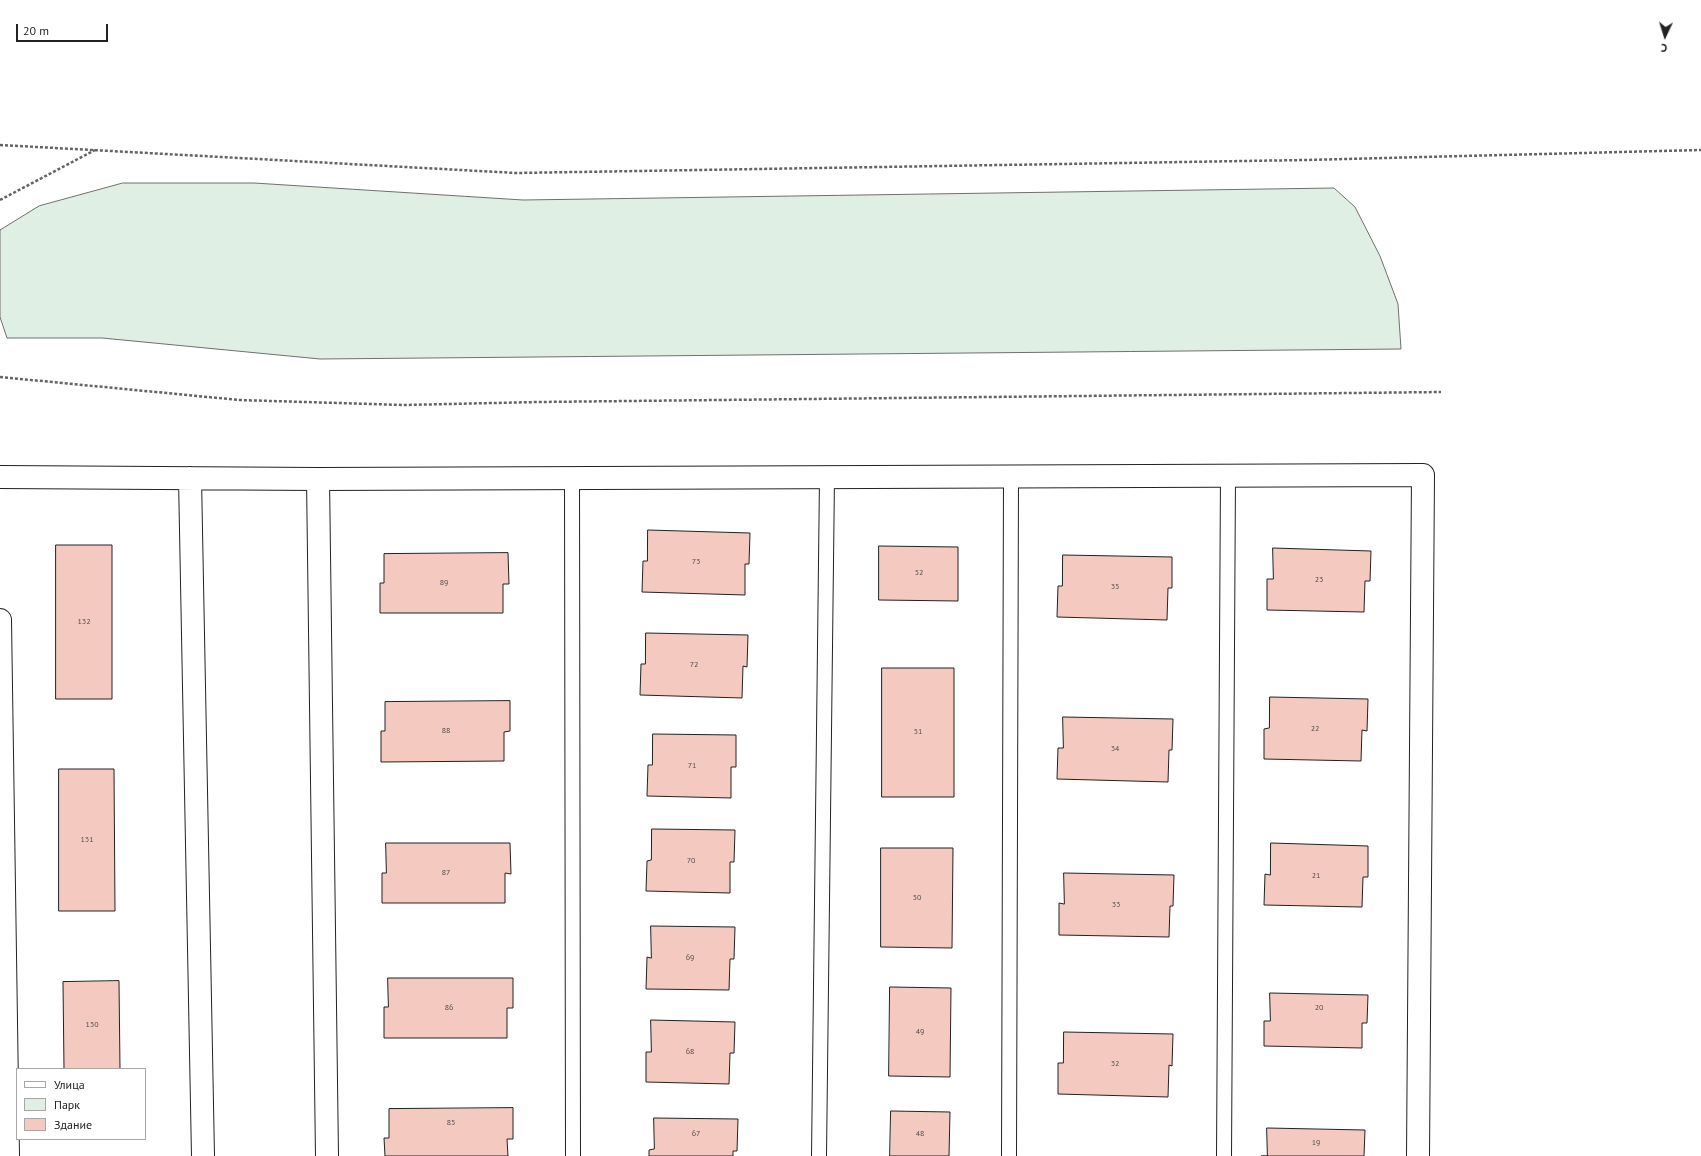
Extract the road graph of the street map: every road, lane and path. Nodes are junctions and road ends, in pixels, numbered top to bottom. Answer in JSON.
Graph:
{"nodes":[{"id":1,"x":0,"y":145,"type":"edge"},
{"id":2,"x":96,"y":150,"type":"junction"},
{"id":3,"x":1701,"y":150,"type":"edge"},
{"id":4,"x":0,"y":200,"type":"edge"},
{"id":5,"x":0,"y":377,"type":"edge"},
{"id":6,"x":1441,"y":392,"type":"dead end"},
{"id":7,"x":1228,"y":476,"type":"junction"},
{"id":8,"x":0,"y":477,"type":"edge"},
{"id":9,"x":827,"y":477,"type":"junction"},
{"id":10,"x":190,"y":478,"type":"junction"},
{"id":11,"x":572,"y":478,"type":"junction"},
{"id":12,"x":1011,"y":478,"type":"junction"},
{"id":13,"x":318,"y":479,"type":"junction"},
{"id":14,"x":0,"y":620,"type":"edge"},
{"id":15,"x":8,"y":1156,"type":"edge"},
{"id":16,"x":203,"y":1156,"type":"edge"},
{"id":17,"x":327,"y":1156,"type":"edge"},
{"id":18,"x":573,"y":1156,"type":"edge"},
{"id":19,"x":819,"y":1156,"type":"edge"},
{"id":20,"x":1009,"y":1156,"type":"edge"},
{"id":21,"x":1224,"y":1156,"type":"edge"},
{"id":22,"x":1418,"y":1156,"type":"edge"}],
"edges":[{"from":1,"to":2,"type":"path"},
{"from":2,"to":3,"type":"path"},
{"from":2,"to":4,"type":"path"},
{"from":5,"to":6,"type":"path"},
{"from":7,"to":12,"type":"street"},
{"from":7,"to":21,"type":"lane"},
{"from":7,"to":22,"type":"street"},
{"from":8,"to":10,"type":"street"},
{"from":9,"to":11,"type":"street"},
{"from":9,"to":12,"type":"street"},
{"from":9,"to":19,"type":"lane"},
{"from":10,"to":13,"type":"street"},
{"from":10,"to":16,"type":"street"},
{"from":11,"to":13,"type":"street"},
{"from":11,"to":18,"type":"lane"},
{"from":12,"to":20,"type":"lane"},
{"from":13,"to":17,"type":"street"},
{"from":14,"to":15,"type":"street"}]}
